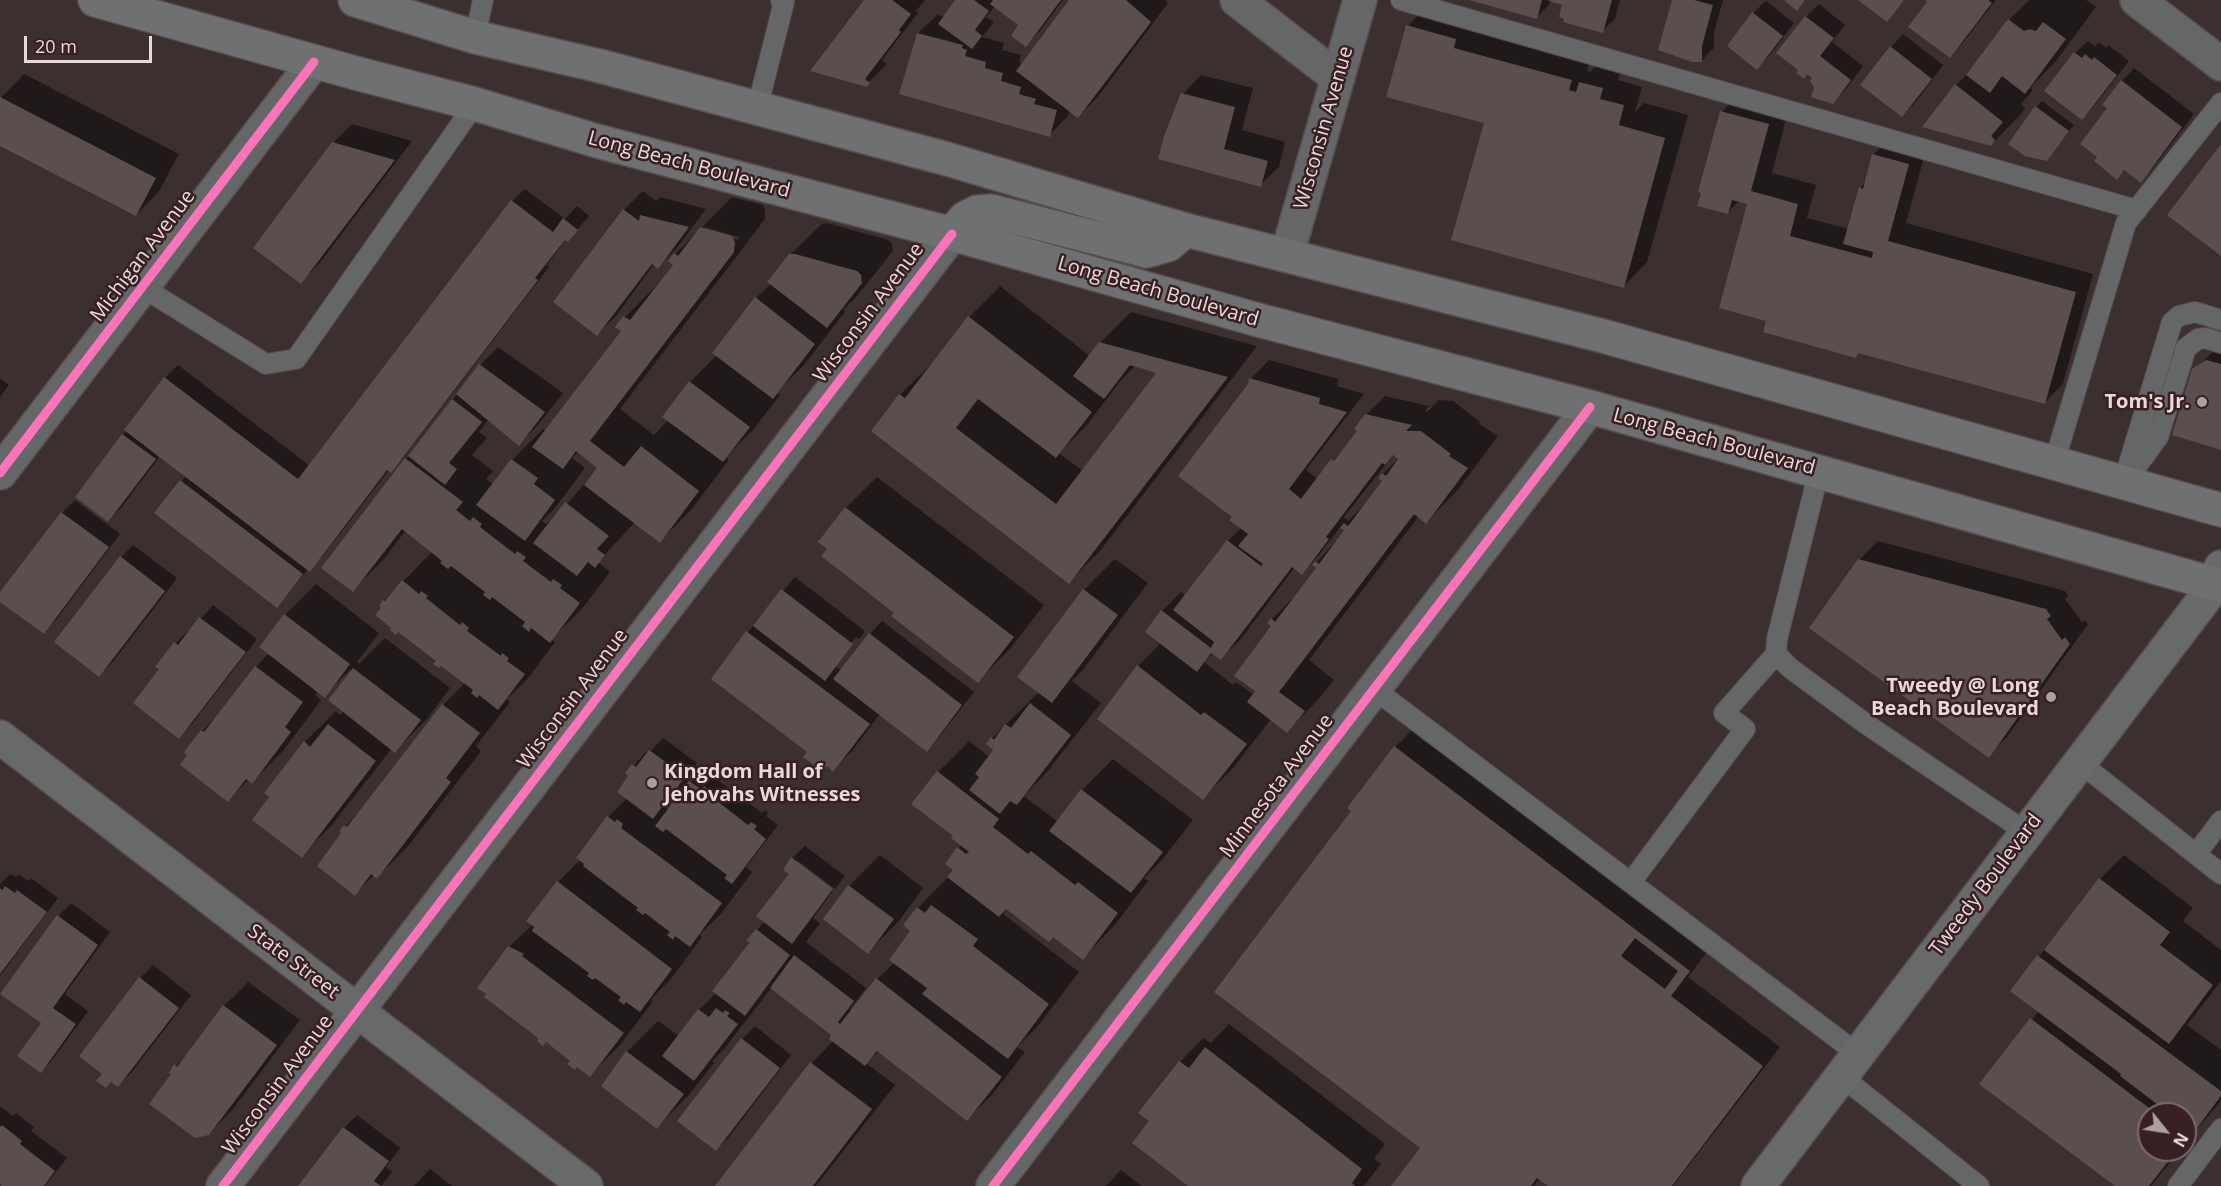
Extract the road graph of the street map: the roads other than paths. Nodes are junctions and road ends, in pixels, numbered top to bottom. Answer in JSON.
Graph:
{"nodes":[{"id":1,"x":95,"y":0,"type":"edge"},
{"id":2,"x":355,"y":0,"type":"edge"},
{"id":3,"x":483,"y":0,"type":"edge"},
{"id":4,"x":781,"y":0,"type":"edge"},
{"id":5,"x":1237,"y":0,"type":"edge"},
{"id":6,"x":1360,"y":0,"type":"edge"},
{"id":7,"x":1401,"y":0,"type":"edge"},
{"id":8,"x":2137,"y":0,"type":"edge"},
{"id":9,"x":475,"y":37,"type":"junction"},
{"id":10,"x":314,"y":62,"type":"junction"},
{"id":11,"x":2221,"y":64,"type":"edge"},
{"id":12,"x":1338,"y":78,"type":"junction"},
{"id":13,"x":2221,"y":103,"type":"edge"},
{"id":14,"x":475,"y":104,"type":"junction"},
{"id":15,"x":757,"y":109,"type":"junction"},
{"id":16,"x":2136,"y":210,"type":"junction"},
{"id":17,"x":1186,"y":230,"type":"junction"},
{"id":18,"x":952,"y":234,"type":"junction"},
{"id":19,"x":1287,"y":255,"type":"junction"},
{"id":20,"x":142,"y":287,"type":"junction"},
{"id":21,"x":2221,"y":320,"type":"edge"},
{"id":22,"x":2221,"y":343,"type":"edge"},
{"id":23,"x":1590,"y":407,"type":"junction"},
{"id":24,"x":2054,"y":463,"type":"junction"},
{"id":25,"x":1819,"y":471,"type":"junction"},
{"id":26,"x":0,"y":473,"type":"edge"},
{"id":27,"x":2124,"y":483,"type":"junction"},
{"id":28,"x":2221,"y":510,"type":"edge"},
{"id":29,"x":2220,"y":580,"type":"edge"},
{"id":30,"x":1776,"y":654,"type":"junction"},
{"id":31,"x":1374,"y":689,"type":"junction"},
{"id":32,"x":0,"y":737,"type":"edge"},
{"id":33,"x":2079,"y":762,"type":"junction"},
{"id":34,"x":2221,"y":821,"type":"edge"},
{"id":35,"x":2026,"y":832,"type":"junction"},
{"id":36,"x":2196,"y":854,"type":"junction"},
{"id":37,"x":2221,"y":874,"type":"edge"},
{"id":38,"x":1631,"y":882,"type":"junction"},
{"id":39,"x":357,"y":1011,"type":"junction"},
{"id":40,"x":1850,"y":1065,"type":"junction"},
{"id":41,"x":2221,"y":1129,"type":"edge"},
{"id":42,"x":1770,"y":1182,"type":"edge"},
{"id":43,"x":224,"y":1186,"type":"edge"},
{"id":44,"x":586,"y":1186,"type":"edge"},
{"id":45,"x":993,"y":1186,"type":"edge"},
{"id":46,"x":1979,"y":1186,"type":"edge"},
{"id":47,"x":2178,"y":1186,"type":"edge"}],
"edges":[{"from":1,"to":10,"type":"main road","name":"Long Beach Boulevard"},
{"from":2,"to":9,"type":"main road"},
{"from":3,"to":9,"type":"lane"},
{"from":4,"to":15,"type":"lane"},
{"from":5,"to":12,"type":"street"},
{"from":6,"to":12,"type":"street","name":"Wisconsin Avenue"},
{"from":7,"to":16,"type":"lane"},
{"from":8,"to":11,"type":"street"},
{"from":9,"to":15,"type":"main road"},
{"from":10,"to":14,"type":"main road","name":"Long Beach Boulevard"},
{"from":10,"to":20,"type":"street","name":"Michigan Avenue"},
{"from":12,"to":19,"type":"street","name":"Wisconsin Avenue"},
{"from":13,"to":16,"type":"lane"},
{"from":14,"to":18,"type":"main road","name":"Long Beach Boulevard"},
{"from":14,"to":20,"type":"lane"},
{"from":15,"to":17,"type":"main road"},
{"from":16,"to":24,"type":"lane"},
{"from":17,"to":18,"type":"main road"},
{"from":17,"to":19,"type":"main road"},
{"from":18,"to":23,"type":"main road","name":"Long Beach Boulevard"},
{"from":18,"to":39,"type":"street","name":"Wisconsin Avenue"},
{"from":19,"to":24,"type":"main road"},
{"from":20,"to":26,"type":"street","name":"Michigan Avenue"},
{"from":21,"to":27,"type":"lane"},
{"from":22,"to":27,"type":"lane"},
{"from":23,"to":25,"type":"main road","name":"Long Beach Boulevard"},
{"from":23,"to":31,"type":"street","name":"Minnesota Avenue"},
{"from":24,"to":27,"type":"main road"},
{"from":25,"to":29,"type":"main road","name":"Long Beach Boulevard"},
{"from":25,"to":30,"type":"lane"},
{"from":27,"to":28,"type":"main road"},
{"from":29,"to":33,"type":"main road","name":"Tweedy Boulevard"},
{"from":30,"to":35,"type":"lane"},
{"from":30,"to":38,"type":"lane"},
{"from":31,"to":38,"type":"lane"},
{"from":31,"to":45,"type":"street","name":"Minnesota Avenue"},
{"from":32,"to":39,"type":"main road","name":"State Street"},
{"from":33,"to":35,"type":"main road","name":"Tweedy Boulevard"},
{"from":33,"to":36,"type":"lane"},
{"from":34,"to":36,"type":"lane"},
{"from":35,"to":40,"type":"main road","name":"Tweedy Boulevard"},
{"from":36,"to":37,"type":"lane"},
{"from":38,"to":40,"type":"lane"},
{"from":39,"to":43,"type":"street","name":"Wisconsin Avenue"},
{"from":39,"to":44,"type":"main road","name":"State Street"},
{"from":40,"to":42,"type":"main road","name":"Tweedy Boulevard"},
{"from":40,"to":46,"type":"lane"},
{"from":41,"to":47,"type":"lane"}]}
